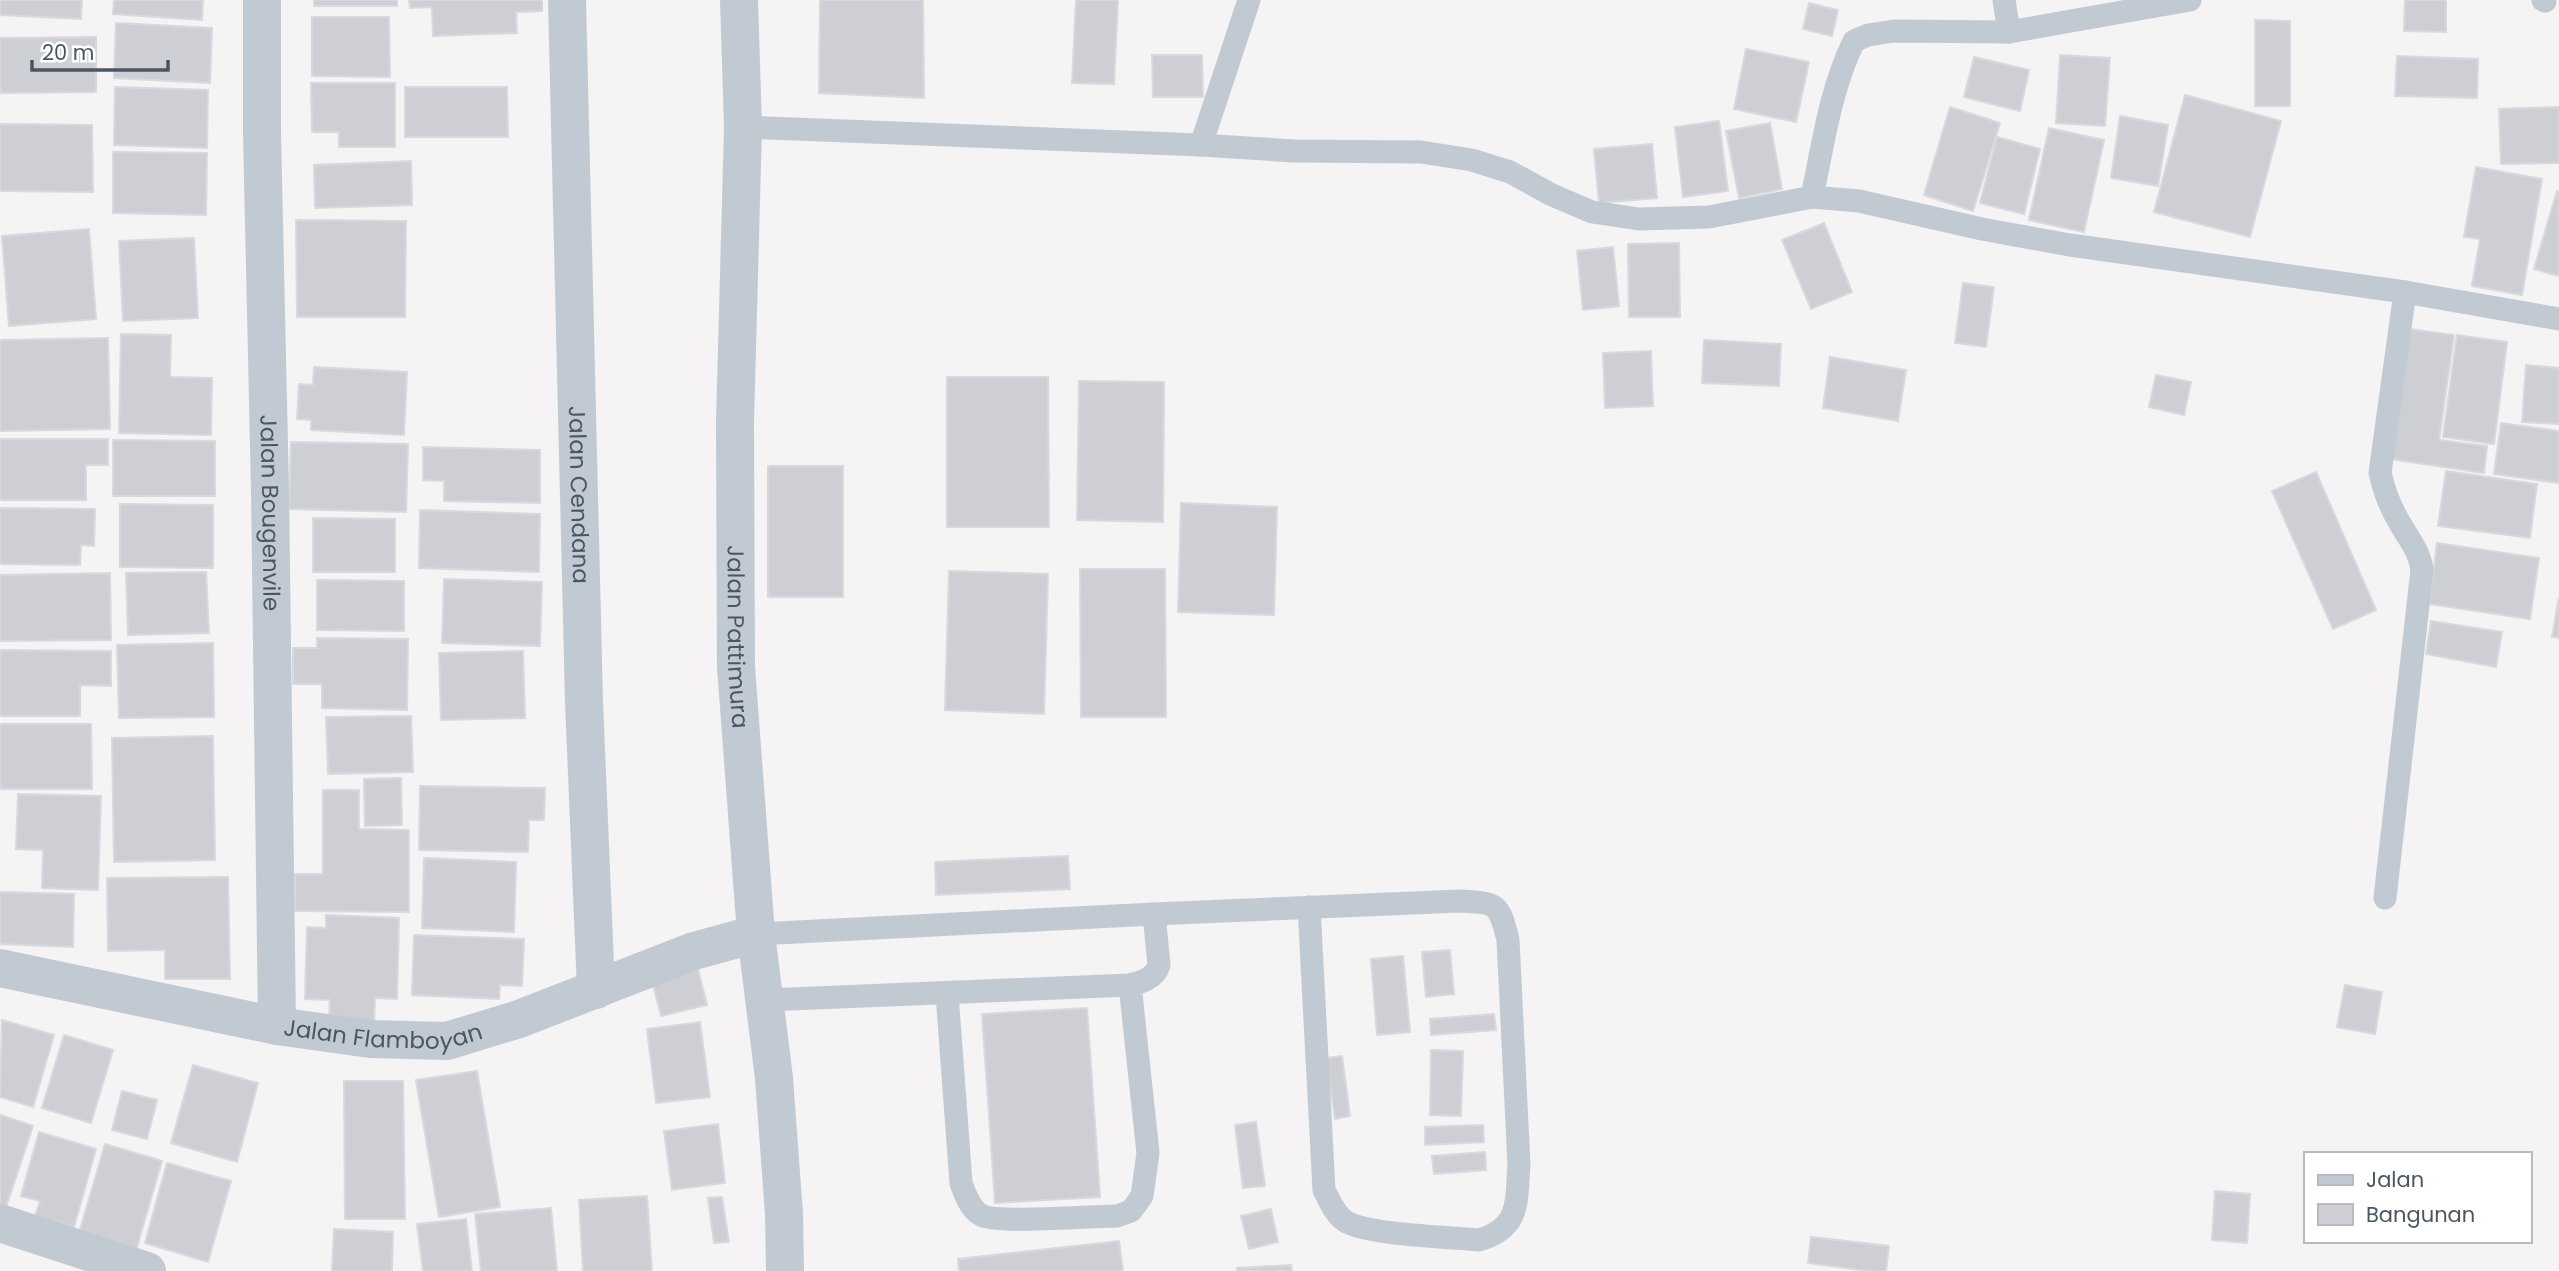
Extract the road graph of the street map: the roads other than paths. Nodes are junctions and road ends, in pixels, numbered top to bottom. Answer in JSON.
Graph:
{"nodes":[{"id":1,"x":262,"y":0,"type":"edge"},
{"id":2,"x":567,"y":0,"type":"edge"},
{"id":3,"x":739,"y":0,"type":"edge"},
{"id":4,"x":1249,"y":0,"type":"edge"},
{"id":5,"x":2004,"y":0,"type":"edge"},
{"id":6,"x":2190,"y":0,"type":"edge"},
{"id":7,"x":2009,"y":32,"type":"junction"},
{"id":8,"x":743,"y":127,"type":"junction"},
{"id":9,"x":1201,"y":145,"type":"junction"},
{"id":10,"x":1812,"y":197,"type":"junction"},
{"id":11,"x":2405,"y":292,"type":"junction"},
{"id":12,"x":2559,"y":319,"type":"edge"},
{"id":13,"x":2385,"y":898,"type":"dead end"},
{"id":14,"x":1309,"y":907,"type":"junction"},
{"id":15,"x":1154,"y":914,"type":"junction"},
{"id":16,"x":756,"y":934,"type":"junction"},
{"id":17,"x":0,"y":968,"type":"edge"},
{"id":18,"x":1129,"y":985,"type":"junction"},
{"id":19,"x":596,"y":990,"type":"junction"},
{"id":20,"x":947,"y":994,"type":"junction"},
{"id":21,"x":766,"y":1000,"type":"junction"},
{"id":22,"x":277,"y":1026,"type":"junction"},
{"id":23,"x":0,"y":1223,"type":"edge"},
{"id":24,"x":147,"y":1271,"type":"edge"},
{"id":25,"x":785,"y":1271,"type":"edge"}],
"edges":[{"from":1,"to":22,"type":"street","name":"Jalan Bougenvile"},
{"from":2,"to":19,"type":"street","name":"Jalan Cendana"},
{"from":3,"to":8,"type":"street","name":"Jalan Pattimura"},
{"from":4,"to":9,"type":"lane"},
{"from":5,"to":7,"type":"lane"},
{"from":6,"to":7,"type":"lane"},
{"from":7,"to":10,"type":"lane"},
{"from":8,"to":9,"type":"lane"},
{"from":8,"to":16,"type":"street","name":"Jalan Pattimura"},
{"from":9,"to":10,"type":"lane"},
{"from":10,"to":11,"type":"lane"},
{"from":11,"to":12,"type":"lane"},
{"from":11,"to":13,"type":"lane"},
{"from":14,"to":14,"type":"lane"},
{"from":14,"to":15,"type":"lane"},
{"from":15,"to":16,"type":"lane"},
{"from":15,"to":18,"type":"lane"},
{"from":16,"to":19,"type":"street","name":"Jalan Flamboyan"},
{"from":16,"to":21,"type":"street","name":"Jalan Pattimura"},
{"from":17,"to":22,"type":"street","name":"Jalan Flamboyan"},
{"from":18,"to":20,"type":"lane"},
{"from":18,"to":20,"type":"lane"},
{"from":19,"to":22,"type":"street","name":"Jalan Flamboyan"},
{"from":20,"to":21,"type":"lane"},
{"from":21,"to":25,"type":"street","name":"Jalan Pattimura"},
{"from":23,"to":24,"type":"street"}]}
